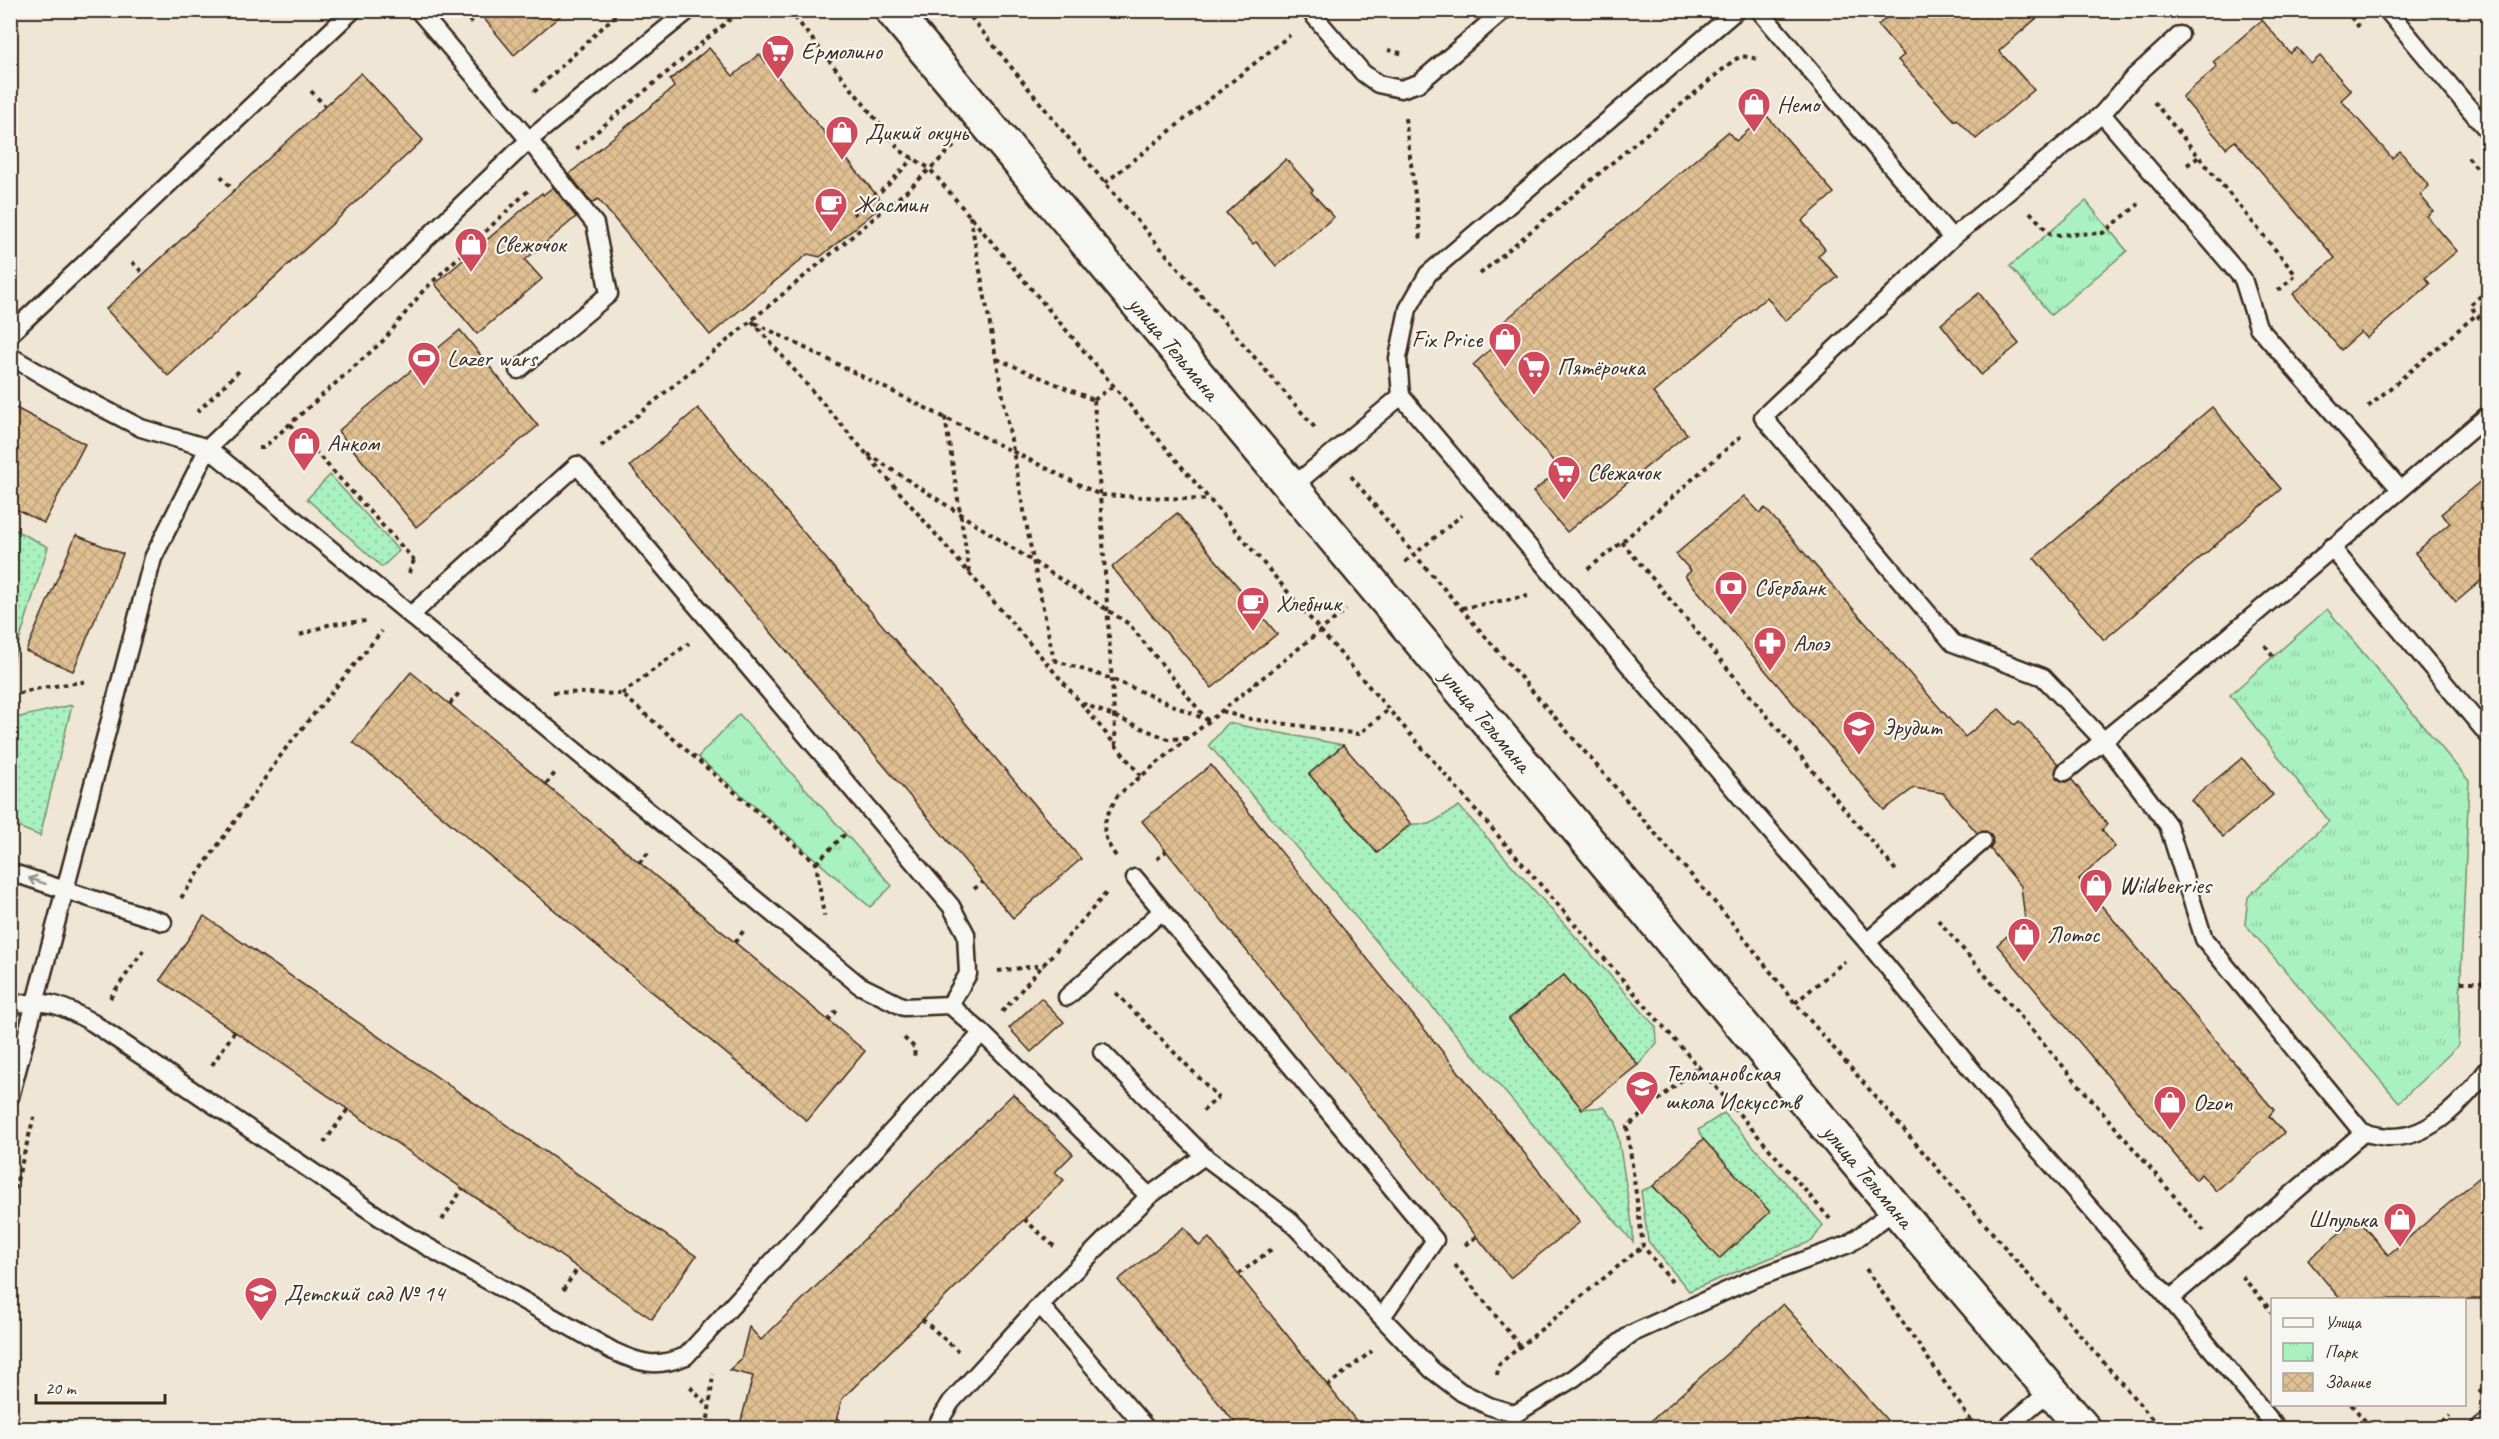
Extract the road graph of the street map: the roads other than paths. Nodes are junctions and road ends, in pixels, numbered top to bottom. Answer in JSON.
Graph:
{"nodes":[{"id":1,"x":353,"y":10,"type":"edge"},
{"id":2,"x":418,"y":10,"type":"edge"},
{"id":3,"x":689,"y":10,"type":"edge"},
{"id":4,"x":892,"y":10,"type":"edge"},
{"id":5,"x":1504,"y":10,"type":"edge"},
{"id":6,"x":1737,"y":10,"type":"edge"},
{"id":7,"x":1759,"y":10,"type":"edge"},
{"id":8,"x":2387,"y":10,"type":"edge"},
{"id":9,"x":1311,"y":13,"type":"edge"},
{"id":10,"x":2180,"y":35,"type":"dead end"},
{"id":11,"x":2102,"y":114,"type":"junction"},
{"id":12,"x":2488,"y":131,"type":"edge"},
{"id":13,"x":528,"y":140,"type":"junction"},
{"id":14,"x":1952,"y":238,"type":"junction"},
{"id":15,"x":10,"y":334,"type":"edge"},
{"id":16,"x":10,"y":356,"type":"edge"},
{"id":17,"x":518,"y":370,"type":"dead end"},
{"id":18,"x":1401,"y":396,"type":"junction"},
{"id":19,"x":2488,"y":415,"type":"edge"},
{"id":20,"x":208,"y":448,"type":"junction"},
{"id":21,"x":1292,"y":488,"type":"junction"},
{"id":22,"x":2400,"y":489,"type":"junction"},
{"id":23,"x":2331,"y":547,"type":"junction"},
{"id":24,"x":411,"y":615,"type":"junction"},
{"id":25,"x":2488,"y":735,"type":"edge"},
{"id":26,"x":2103,"y":740,"type":"junction"},
{"id":27,"x":2066,"y":772,"type":"dead end"},
{"id":28,"x":1983,"y":841,"type":"dead end"},
{"id":29,"x":10,"y":872,"type":"edge"},
{"id":30,"x":1131,"y":874,"type":"road end"},
{"id":31,"x":64,"y":890,"type":"junction"},
{"id":32,"x":1162,"y":911,"type":"junction"},
{"id":33,"x":163,"y":922,"type":"road end"},
{"id":34,"x":1867,"y":942,"type":"junction"},
{"id":35,"x":1067,"y":997,"type":"dead end"},
{"id":36,"x":34,"y":1001,"type":"junction"},
{"id":37,"x":10,"y":1005,"type":"edge"},
{"id":38,"x":950,"y":1005,"type":"junction"},
{"id":39,"x":982,"y":1033,"type":"junction"},
{"id":40,"x":1102,"y":1052,"type":"dead end"},
{"id":41,"x":2488,"y":1069,"type":"edge"},
{"id":42,"x":10,"y":1097,"type":"edge"},
{"id":43,"x":2363,"y":1132,"type":"junction"},
{"id":44,"x":1204,"y":1156,"type":"junction"},
{"id":45,"x":1149,"y":1197,"type":"junction"},
{"id":46,"x":1896,"y":1209,"type":"junction"},
{"id":47,"x":2170,"y":1299,"type":"junction"},
{"id":48,"x":1040,"y":1305,"type":"junction"},
{"id":49,"x":1382,"y":1317,"type":"junction"},
{"id":50,"x":2050,"y":1391,"type":"junction"},
{"id":51,"x":1514,"y":1421,"type":"edge"},
{"id":52,"x":2488,"y":1421,"type":"edge"},
{"id":53,"x":935,"y":1428,"type":"edge"},
{"id":54,"x":1146,"y":1428,"type":"edge"},
{"id":55,"x":2006,"y":1428,"type":"edge"},
{"id":56,"x":2083,"y":1428,"type":"edge"},
{"id":57,"x":2277,"y":1428,"type":"edge"},
{"id":58,"x":2479,"y":1428,"type":"edge"}],
"edges":[{"from":1,"to":15,"type":"lane"},
{"from":2,"to":13,"type":"lane"},
{"from":3,"to":13,"type":"lane"},
{"from":4,"to":21,"type":"main road","name":"улица Тельмана"},
{"from":5,"to":9,"type":"lane"},
{"from":6,"to":18,"type":"lane"},
{"from":7,"to":14,"type":"lane"},
{"from":8,"to":12,"type":"lane"},
{"from":10,"to":11,"type":"lane"},
{"from":11,"to":14,"type":"lane"},
{"from":11,"to":22,"type":"lane"},
{"from":13,"to":17,"type":"lane"},
{"from":13,"to":20,"type":"lane"},
{"from":14,"to":26,"type":"lane"},
{"from":16,"to":20,"type":"lane"},
{"from":18,"to":21,"type":"lane"},
{"from":18,"to":34,"type":"lane"},
{"from":19,"to":22,"type":"lane"},
{"from":20,"to":24,"type":"lane"},
{"from":20,"to":31,"type":"lane"},
{"from":21,"to":46,"type":"main road","name":"улица Тельмана"},
{"from":22,"to":23,"type":"lane"},
{"from":23,"to":25,"type":"lane"},
{"from":23,"to":26,"type":"lane"},
{"from":24,"to":38,"type":"lane"},
{"from":24,"to":38,"type":"lane"},
{"from":26,"to":27,"type":"lane"},
{"from":26,"to":43,"type":"lane"},
{"from":28,"to":34,"type":"lane"},
{"from":31,"to":29,"type":"lane","one_way":true},
{"from":30,"to":32,"type":"lane"},
{"from":31,"to":33,"type":"lane"},
{"from":31,"to":36,"type":"lane"},
{"from":32,"to":35,"type":"lane"},
{"from":32,"to":49,"type":"lane"},
{"from":34,"to":47,"type":"lane"},
{"from":36,"to":37,"type":"lane"},
{"from":36,"to":39,"type":"lane"},
{"from":36,"to":42,"type":"lane"},
{"from":38,"to":39,"type":"lane"},
{"from":39,"to":45,"type":"lane"},
{"from":40,"to":44,"type":"lane"},
{"from":41,"to":43,"type":"lane"},
{"from":43,"to":47,"type":"lane"},
{"from":44,"to":45,"type":"lane"},
{"from":44,"to":49,"type":"lane"},
{"from":45,"to":48,"type":"lane"},
{"from":46,"to":50,"type":"main road","name":"улица Тельмана"},
{"from":46,"to":51,"type":"lane"},
{"from":47,"to":57,"type":"lane"},
{"from":48,"to":53,"type":"lane"},
{"from":48,"to":54,"type":"lane"},
{"from":49,"to":51,"type":"lane"},
{"from":50,"to":55,"type":"lane"},
{"from":50,"to":56,"type":"main road","name":"улица Тельмана"},
{"from":52,"to":58,"type":"lane"}]}
